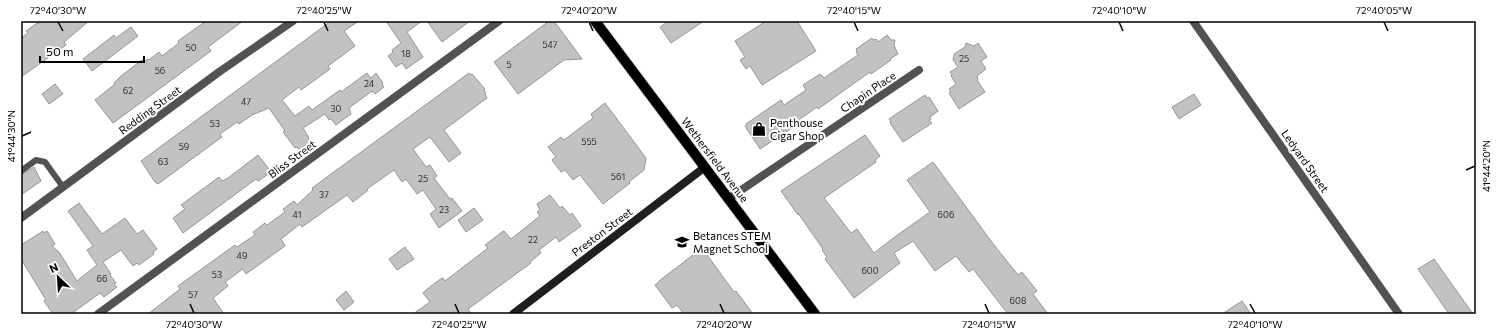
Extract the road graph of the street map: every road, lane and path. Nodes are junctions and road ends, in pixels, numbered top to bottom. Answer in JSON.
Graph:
{"nodes":[{"id":1,"x":293,"y":21,"type":"edge"},
{"id":2,"x":499,"y":21,"type":"edge"},
{"id":3,"x":595,"y":21,"type":"edge"},
{"id":4,"x":1193,"y":21,"type":"edge"},
{"id":5,"x":919,"y":70,"type":"dead end"},
{"id":6,"x":705,"y":167,"type":"junction"},
{"id":7,"x":21,"y":171,"type":"edge"},
{"id":8,"x":63,"y":187,"type":"junction"},
{"id":9,"x":728,"y":198,"type":"junction"},
{"id":10,"x":21,"y":218,"type":"edge"},
{"id":11,"x":98,"y":314,"type":"edge"},
{"id":12,"x":513,"y":314,"type":"edge"},
{"id":13,"x":815,"y":314,"type":"edge"},
{"id":14,"x":1399,"y":314,"type":"edge"}],
"edges":[{"from":1,"to":8,"type":"street","name":"Redding Street"},
{"from":2,"to":11,"type":"street","name":"Bliss Street"},
{"from":3,"to":6,"type":"main road","name":"Wethersfield Avenue"},
{"from":4,"to":14,"type":"street","name":"Ledyard Street"},
{"from":5,"to":9,"type":"street","name":"Chapin Place"},
{"from":6,"to":9,"type":"main road","name":"Wethersfield Avenue"},
{"from":6,"to":12,"type":"street","name":"Preston Street"},
{"from":7,"to":8,"type":"lane"},
{"from":8,"to":10,"type":"street","name":"Redding Street"},
{"from":9,"to":13,"type":"main road","name":"Wethersfield Avenue"}]}
